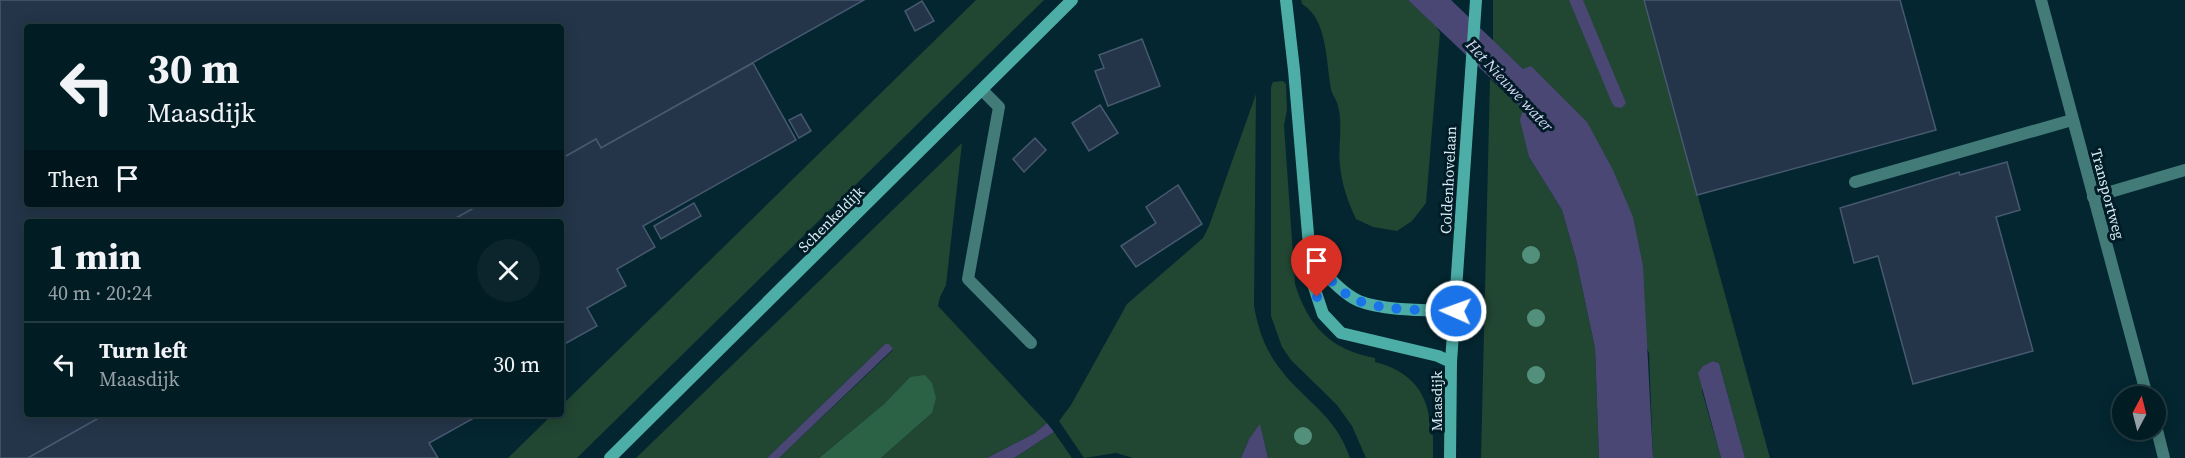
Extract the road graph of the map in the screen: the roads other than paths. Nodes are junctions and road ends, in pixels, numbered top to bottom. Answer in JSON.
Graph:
{"nodes":[{"id":1,"x":1072,"y":0,"type":"edge"},
{"id":2,"x":1286,"y":0,"type":"edge"},
{"id":3,"x":1476,"y":0,"type":"edge"},
{"id":4,"x":2041,"y":0,"type":"edge"},
{"id":5,"x":982,"y":90,"type":"junction"},
{"id":6,"x":2072,"y":120,"type":"junction"},
{"id":7,"x":2185,"y":170,"type":"edge"},
{"id":8,"x":1855,"y":182,"type":"dead end"},
{"id":9,"x":2093,"y":197,"type":"junction"},
{"id":10,"x":1310,"y":258,"type":"junction"},
{"id":11,"x":1456,"y":311,"type":"junction"},
{"id":12,"x":1031,"y":343,"type":"dead end"},
{"id":13,"x":1451,"y":362,"type":"junction"},
{"id":14,"x":2144,"y":386,"type":"edge"},
{"id":15,"x":2160,"y":440,"type":"edge"},
{"id":16,"x":610,"y":458,"type":"edge"},
{"id":17,"x":1450,"y":458,"type":"edge"},
{"id":18,"x":2164,"y":458,"type":"edge"}],
"edges":[{"from":1,"to":5,"type":"street","name":"Schenkeldijk"},
{"from":2,"to":10,"type":"street","name":"Maasdijk"},
{"from":3,"to":11,"type":"street","name":"Coldenhovelaan"},
{"from":4,"to":6,"type":"street","name":"Transportweg"},
{"from":5,"to":12,"type":"street"},
{"from":5,"to":16,"type":"street","name":"Schenkeldijk"},
{"from":6,"to":8,"type":"street"},
{"from":6,"to":9,"type":"street","name":"Transportweg"},
{"from":7,"to":9,"type":"street"},
{"from":9,"to":14,"type":"street","name":"Transportweg"},
{"from":10,"to":11,"type":"street"},
{"from":10,"to":13,"type":"street","name":"Maasdijk"},
{"from":11,"to":13,"type":"street","name":"Coldenhovelaan"},
{"from":13,"to":17,"type":"street","name":"Maasdijk"},
{"from":15,"to":18,"type":"street"}]}
